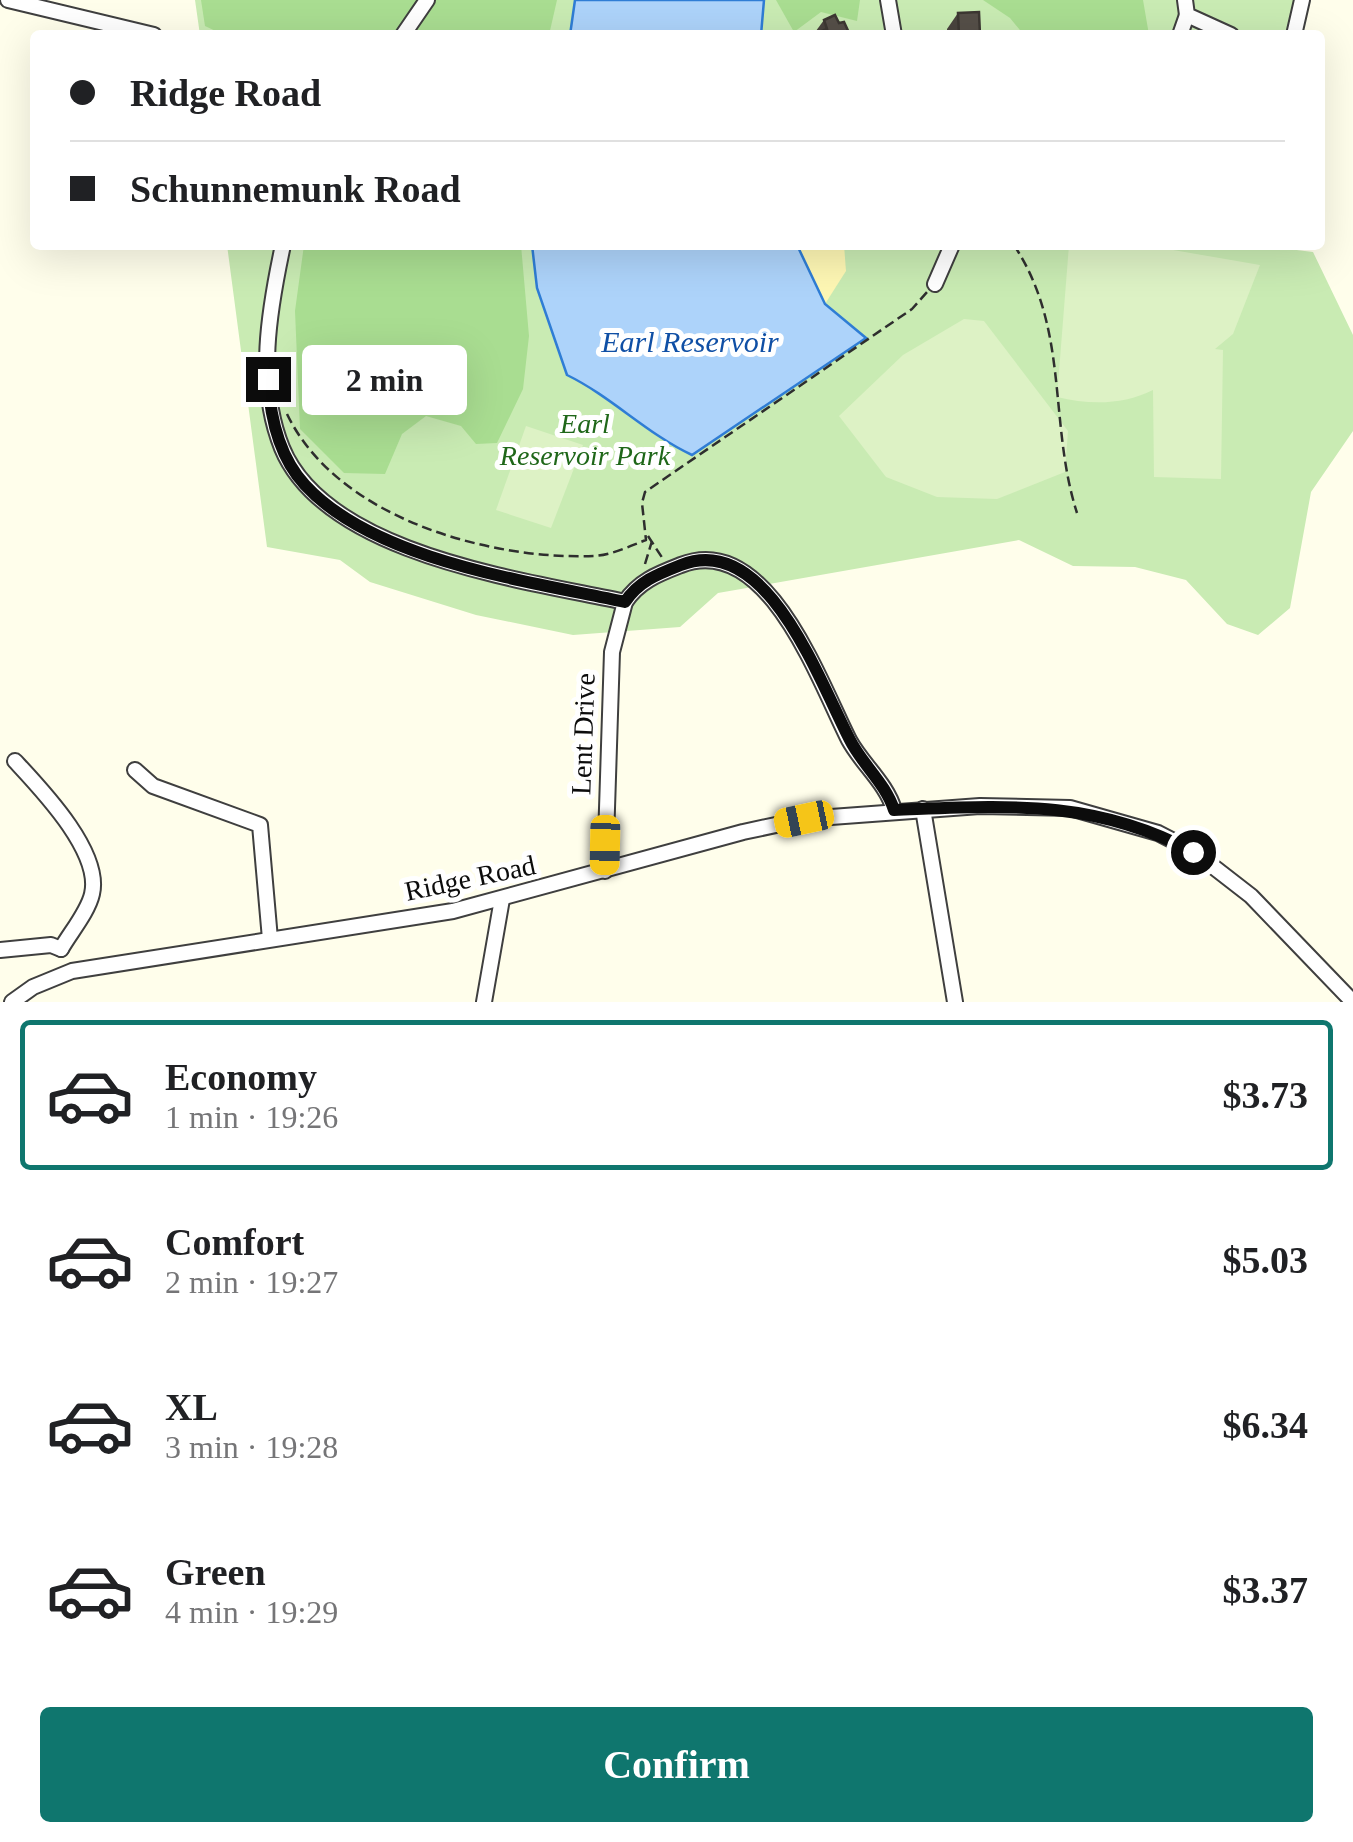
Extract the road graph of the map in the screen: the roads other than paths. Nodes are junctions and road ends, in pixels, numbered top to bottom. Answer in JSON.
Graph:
{"nodes":[{"id":1,"x":8,"y":0,"type":"edge"},
{"id":2,"x":428,"y":0,"type":"edge"},
{"id":3,"x":888,"y":0,"type":"edge"},
{"id":4,"x":1302,"y":0,"type":"edge"},
{"id":5,"x":1186,"y":8,"type":"edge"},
{"id":6,"x":133,"y":30,"type":"edge"},
{"id":7,"x":407,"y":30,"type":"edge"},
{"id":8,"x":893,"y":30,"type":"edge"},
{"id":9,"x":1223,"y":30,"type":"edge"},
{"id":10,"x":1295,"y":30,"type":"edge"},
{"id":11,"x":283,"y":250,"type":"edge"},
{"id":12,"x":950,"y":250,"type":"edge"},
{"id":13,"x":935,"y":284,"type":"road end"},
{"id":14,"x":625,"y":602,"type":"junction"},
{"id":15,"x":15,"y":761,"type":"dead end"},
{"id":16,"x":136,"y":770,"type":"dead end"},
{"id":17,"x":923,"y":809,"type":"junction"},
{"id":18,"x":894,"y":810,"type":"junction"},
{"id":19,"x":605,"y":871,"type":"junction"},
{"id":20,"x":502,"y":900,"type":"junction"},
{"id":21,"x":270,"y":939,"type":"junction"},
{"id":22,"x":61,"y":949,"type":"junction"},
{"id":23,"x":0,"y":950,"type":"edge"},
{"id":24,"x":72,"y":971,"type":"junction"},
{"id":25,"x":12,"y":1002,"type":"edge"},
{"id":26,"x":484,"y":1002,"type":"edge"},
{"id":27,"x":955,"y":1002,"type":"edge"},
{"id":28,"x":1353,"y":1002,"type":"edge"}],
"edges":[{"from":1,"to":6,"type":"street"},
{"from":2,"to":7,"type":"street"},
{"from":3,"to":8,"type":"street"},
{"from":4,"to":10,"type":"street"},
{"from":5,"to":9,"type":"street"},
{"from":11,"to":14,"type":"street"},
{"from":12,"to":13,"type":"street"},
{"from":14,"to":18,"type":"street"},
{"from":14,"to":19,"type":"street","name":"Lent Drive"},
{"from":15,"to":22,"type":"street"},
{"from":16,"to":21,"type":"street"},
{"from":17,"to":18,"type":"street","name":"Ridge Road"},
{"from":17,"to":27,"type":"street"},
{"from":17,"to":28,"type":"street","name":"Ridge Road"},
{"from":18,"to":19,"type":"street","name":"Ridge Road"},
{"from":19,"to":20,"type":"street","name":"Ridge Road"},
{"from":20,"to":21,"type":"street","name":"Ridge Road"},
{"from":20,"to":26,"type":"street"},
{"from":21,"to":24,"type":"street","name":"Ridge Road"},
{"from":22,"to":23,"type":"street"},
{"from":22,"to":24,"type":"street"},
{"from":24,"to":25,"type":"street","name":"Ridge Road"}]}
